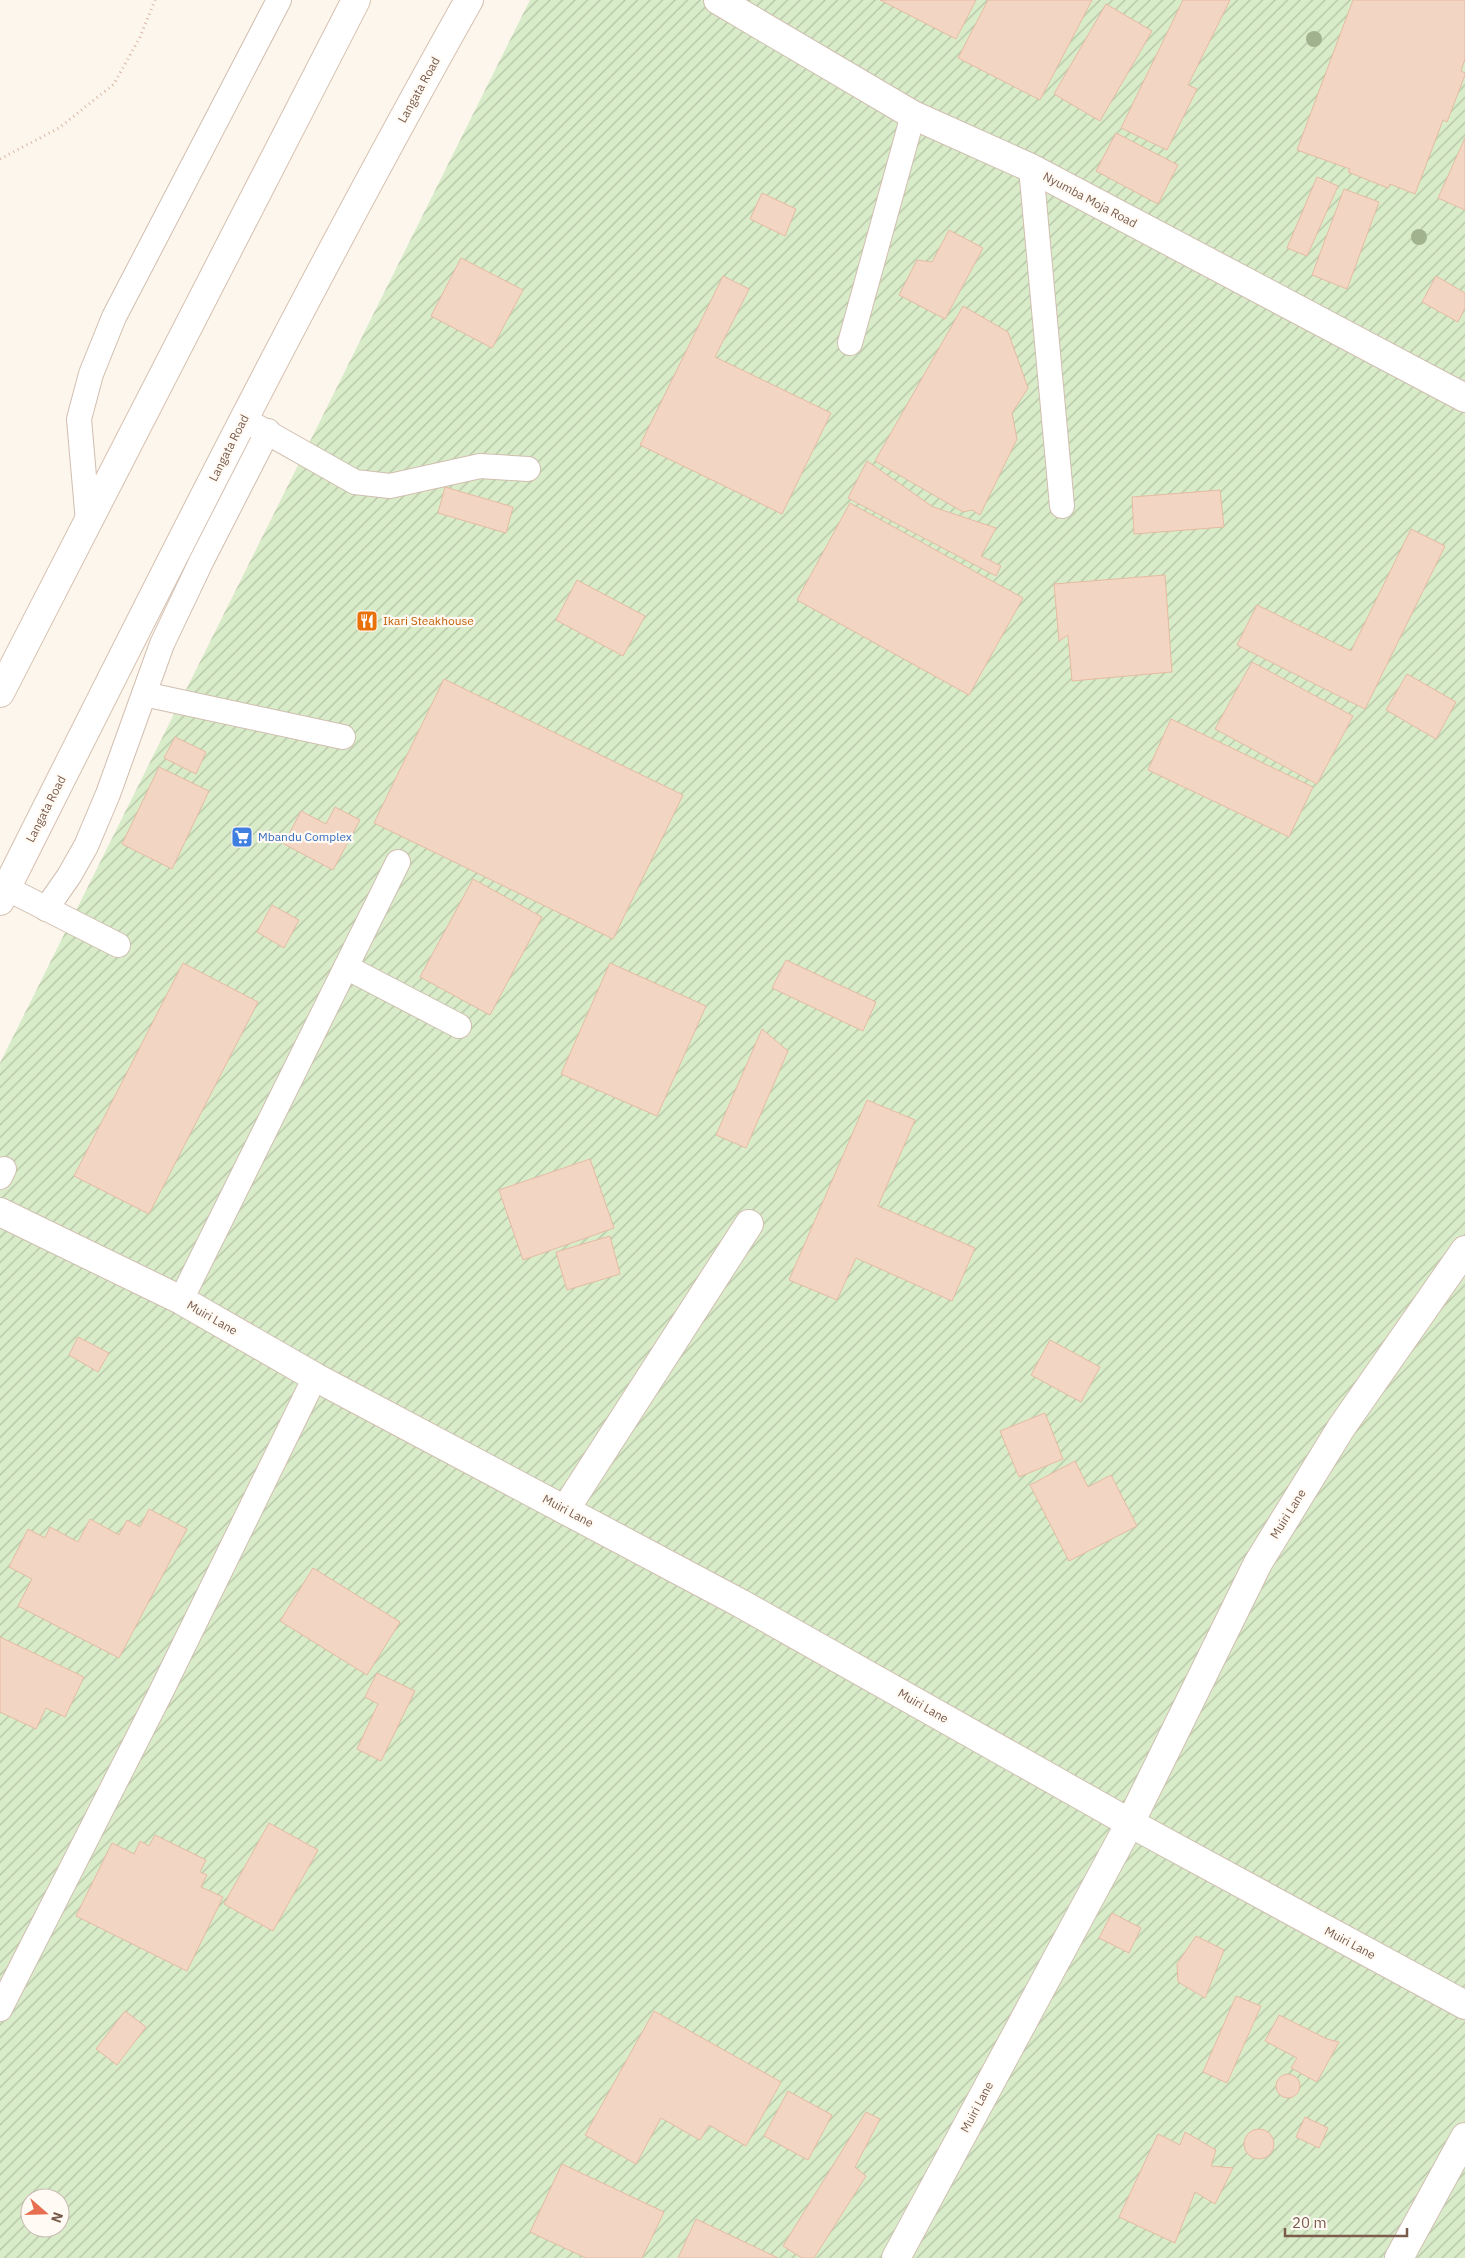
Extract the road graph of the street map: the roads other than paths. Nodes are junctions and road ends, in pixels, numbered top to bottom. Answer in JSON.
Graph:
{"nodes":[{"id":1,"x":279,"y":0,"type":"edge"},
{"id":2,"x":356,"y":0,"type":"edge"},
{"id":3,"x":470,"y":0,"type":"edge"},
{"id":4,"x":718,"y":0,"type":"edge"},
{"id":5,"x":913,"y":115,"type":"junction"},
{"id":6,"x":1031,"y":168,"type":"junction"},
{"id":7,"x":850,"y":343,"type":"dead end"},
{"id":8,"x":1465,"y":398,"type":"edge"},
{"id":9,"x":243,"y":420,"type":"junction"},
{"id":10,"x":268,"y":432,"type":"junction"},
{"id":11,"x":528,"y":469,"type":"dead end"},
{"id":12,"x":1062,"y":506,"type":"dead end"},
{"id":13,"x":88,"y":522,"type":"junction"},
{"id":14,"x":0,"y":693,"type":"edge"},
{"id":15,"x":144,"y":694,"type":"junction"},
{"id":16,"x":344,"y":737,"type":"dead end"},
{"id":17,"x":398,"y":862,"type":"dead end"},
{"id":18,"x":3,"y":895,"type":"edge"},
{"id":19,"x":46,"y":909,"type":"junction"},
{"id":20,"x":118,"y":945,"type":"dead end"},
{"id":21,"x":346,"y":967,"type":"junction"},
{"id":22,"x":459,"y":1026,"type":"dead end"},
{"id":23,"x":0,"y":1212,"type":"edge"},
{"id":24,"x":749,"y":1224,"type":"dead end"},
{"id":25,"x":1465,"y":1250,"type":"edge"},
{"id":26,"x":181,"y":1300,"type":"junction"},
{"id":27,"x":315,"y":1377,"type":"junction"},
{"id":28,"x":565,"y":1510,"type":"junction"},
{"id":29,"x":1130,"y":1823,"type":"junction"},
{"id":30,"x":1465,"y":2005,"type":"edge"},
{"id":31,"x":0,"y":2009,"type":"edge"},
{"id":32,"x":1465,"y":2137,"type":"edge"},
{"id":33,"x":896,"y":2258,"type":"edge"},
{"id":34,"x":1399,"y":2258,"type":"edge"}],
"edges":[{"from":1,"to":13,"type":"lane"},
{"from":2,"to":13,"type":"street"},
{"from":3,"to":9,"type":"street","name":"Langata Road"},
{"from":4,"to":5,"type":"street","name":"Nyumba Moja Road"},
{"from":5,"to":6,"type":"street","name":"Nyumba Moja Road"},
{"from":5,"to":7,"type":"lane"},
{"from":6,"to":8,"type":"street","name":"Nyumba Moja Road"},
{"from":6,"to":12,"type":"lane"},
{"from":9,"to":10,"type":"lane"},
{"from":9,"to":18,"type":"street","name":"Langata Road"},
{"from":10,"to":11,"type":"lane"},
{"from":10,"to":15,"type":"lane"},
{"from":13,"to":14,"type":"street"},
{"from":15,"to":16,"type":"lane"},
{"from":15,"to":19,"type":"lane"},
{"from":17,"to":21,"type":"lane"},
{"from":18,"to":19,"type":"lane"},
{"from":19,"to":20,"type":"lane"},
{"from":21,"to":22,"type":"lane"},
{"from":21,"to":26,"type":"lane"},
{"from":23,"to":26,"type":"street","name":"Muiri Lane"},
{"from":24,"to":28,"type":"street"},
{"from":25,"to":29,"type":"street","name":"Muiri Lane"},
{"from":26,"to":27,"type":"street","name":"Muiri Lane"},
{"from":27,"to":28,"type":"street","name":"Muiri Lane"},
{"from":27,"to":31,"type":"lane"},
{"from":28,"to":29,"type":"street","name":"Muiri Lane"},
{"from":29,"to":30,"type":"street","name":"Muiri Lane"},
{"from":29,"to":33,"type":"street","name":"Muiri Lane"},
{"from":32,"to":34,"type":"street"}]}
